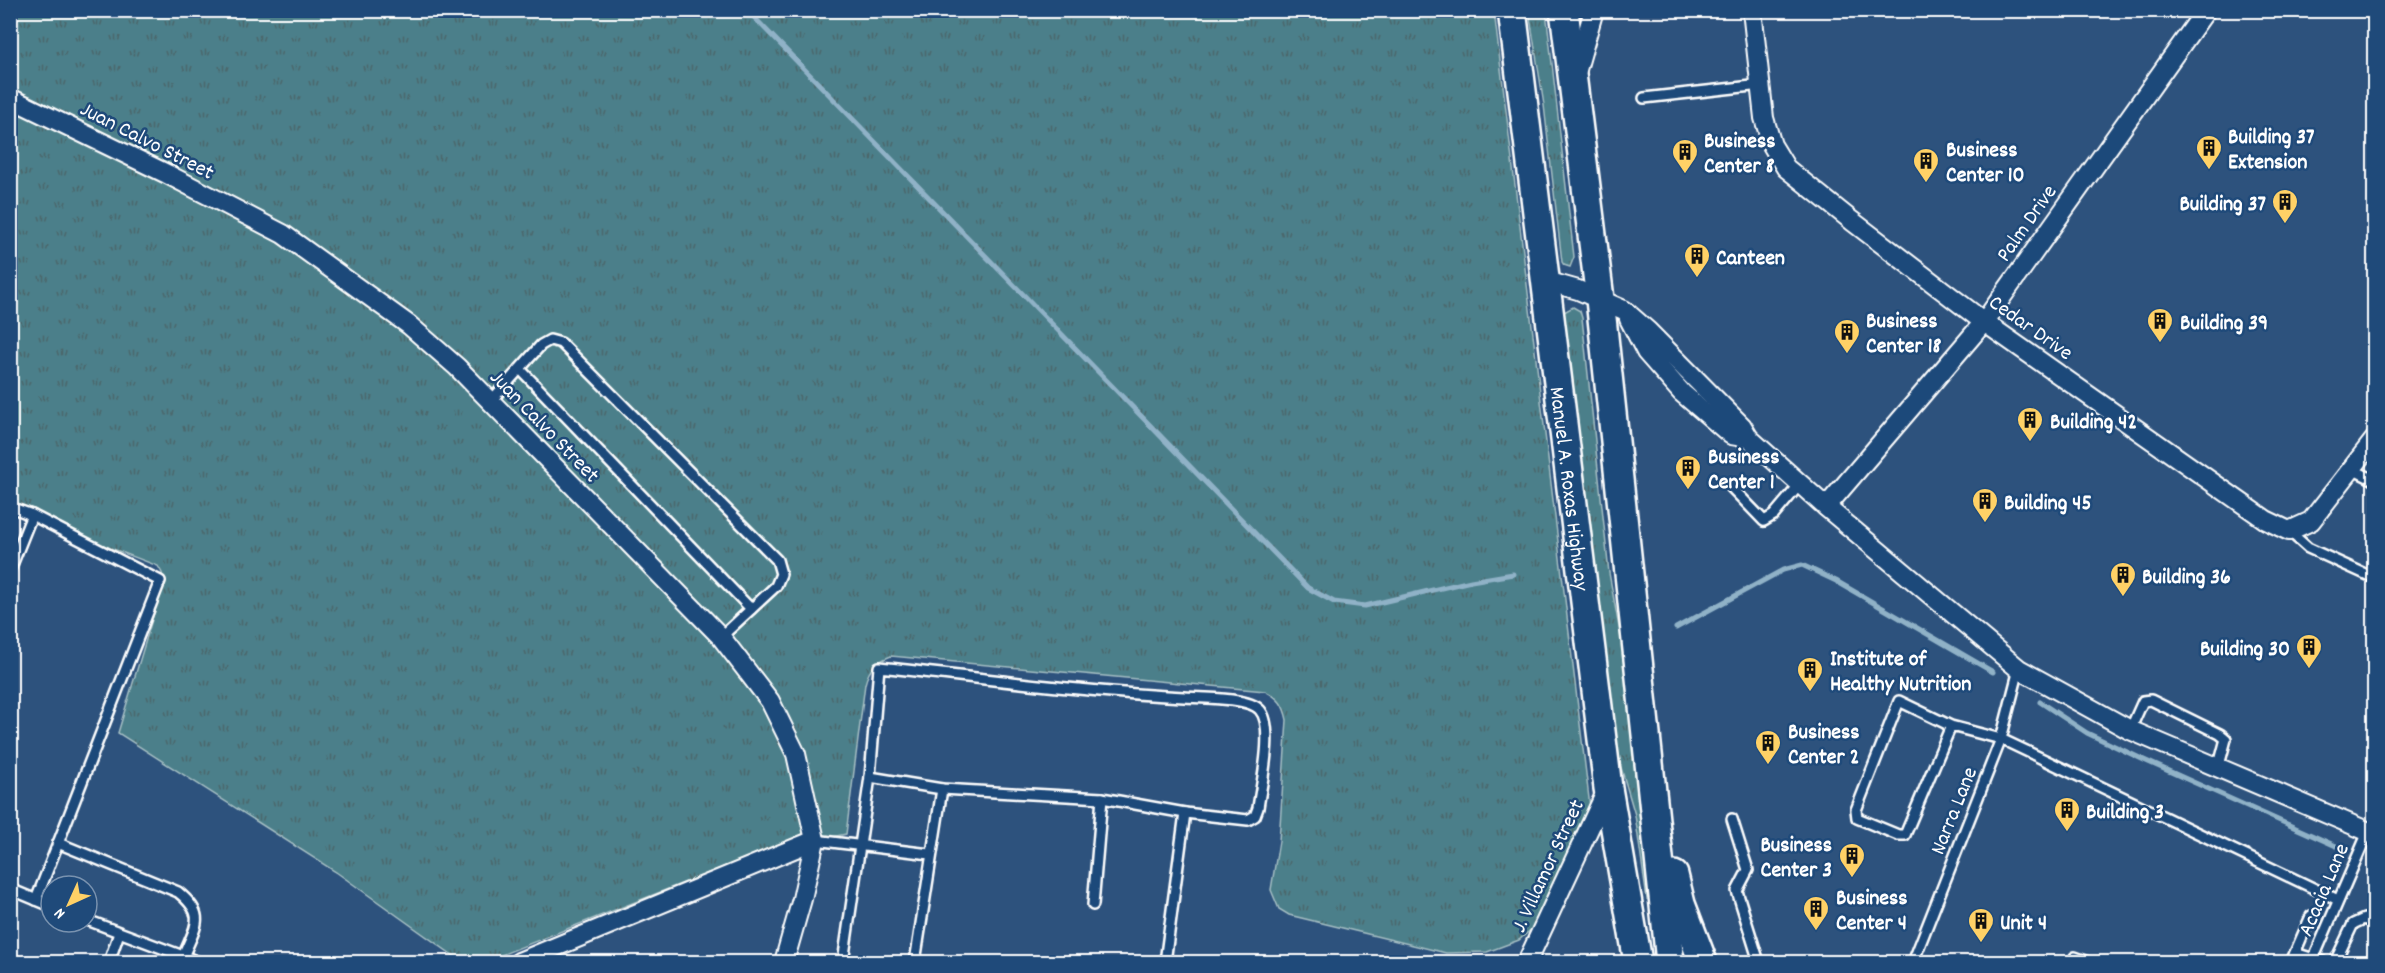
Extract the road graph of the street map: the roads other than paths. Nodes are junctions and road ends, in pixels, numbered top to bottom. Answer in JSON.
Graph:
{"nodes":[{"id":1,"x":1512,"y":10,"type":"edge"},
{"id":2,"x":1564,"y":10,"type":"edge"},
{"id":3,"x":1594,"y":10,"type":"edge"},
{"id":4,"x":1752,"y":10,"type":"edge"},
{"id":5,"x":2206,"y":10,"type":"edge"},
{"id":6,"x":1761,"y":85,"type":"junction"},
{"id":7,"x":1573,"y":86,"type":"junction"},
{"id":8,"x":10,"y":98,"type":"edge"},
{"id":9,"x":1644,"y":98,"type":"dead end"},
{"id":10,"x":1546,"y":281,"type":"junction"},
{"id":11,"x":1600,"y":298,"type":"junction"},
{"id":12,"x":1984,"y":322,"type":"junction"},
{"id":13,"x":520,"y":369,"type":"junction"},
{"id":14,"x":490,"y":402,"type":"junction"},
{"id":15,"x":2374,"y":440,"type":"edge"},
{"id":16,"x":2354,"y":470,"type":"junction"},
{"id":17,"x":2374,"y":480,"type":"edge"},
{"id":18,"x":1801,"y":483,"type":"junction"},
{"id":19,"x":1731,"y":487,"type":"dead end"},
{"id":20,"x":10,"y":507,"type":"edge"},
{"id":21,"x":1826,"y":507,"type":"junction"},
{"id":22,"x":32,"y":515,"type":"junction"},
{"id":23,"x":2289,"y":531,"type":"junction"},
{"id":24,"x":10,"y":570,"type":"edge"},
{"id":25,"x":2374,"y":578,"type":"edge"},
{"id":26,"x":751,"y":609,"type":"junction"},
{"id":27,"x":721,"y":637,"type":"junction"},
{"id":28,"x":2019,"y":669,"type":"junction"},
{"id":29,"x":1951,"y":726,"type":"junction"},
{"id":30,"x":2130,"y":730,"type":"junction"},
{"id":31,"x":2001,"y":739,"type":"junction"},
{"id":32,"x":1648,"y":760,"type":"junction"},
{"id":33,"x":2218,"y":769,"type":"junction"},
{"id":34,"x":870,"y":777,"type":"junction"},
{"id":35,"x":1608,"y":788,"type":"junction"},
{"id":36,"x":942,"y":789,"type":"junction"},
{"id":37,"x":1102,"y":798,"type":"junction"},
{"id":38,"x":1185,"y":813,"type":"junction"},
{"id":39,"x":1732,"y":819,"type":"dead end"},
{"id":40,"x":2371,"y":833,"type":"edge"},
{"id":41,"x":815,"y":840,"type":"junction"},
{"id":42,"x":58,"y":843,"type":"junction"},
{"id":43,"x":859,"y":845,"type":"junction"},
{"id":44,"x":930,"y":854,"type":"junction"},
{"id":45,"x":10,"y":889,"type":"edge"},
{"id":46,"x":36,"y":900,"type":"junction"},
{"id":47,"x":2338,"y":900,"type":"junction"},
{"id":48,"x":39,"y":901,"type":"edge"},
{"id":49,"x":1093,"y":905,"type":"dead end"},
{"id":50,"x":2311,"y":916,"type":"dead end"},
{"id":51,"x":2374,"y":922,"type":"edge"},
{"id":52,"x":99,"y":925,"type":"edge"},
{"id":53,"x":119,"y":933,"type":"junction"},
{"id":54,"x":2295,"y":953,"type":"junction"},
{"id":55,"x":183,"y":957,"type":"junction"},
{"id":56,"x":2075,"y":957,"type":"dead end"},
{"id":57,"x":522,"y":961,"type":"edge"},
{"id":58,"x":2316,"y":962,"type":"edge"},
{"id":59,"x":109,"y":963,"type":"edge"},
{"id":60,"x":199,"y":963,"type":"edge"},
{"id":61,"x":556,"y":963,"type":"edge"},
{"id":62,"x":784,"y":963,"type":"edge"},
{"id":63,"x":843,"y":963,"type":"edge"},
{"id":64,"x":915,"y":963,"type":"edge"},
{"id":65,"x":1165,"y":963,"type":"edge"},
{"id":66,"x":1527,"y":963,"type":"edge"},
{"id":67,"x":1638,"y":963,"type":"edge"},
{"id":68,"x":1671,"y":963,"type":"edge"},
{"id":69,"x":1703,"y":963,"type":"edge"},
{"id":70,"x":1759,"y":963,"type":"edge"},
{"id":71,"x":1913,"y":963,"type":"edge"},
{"id":72,"x":2089,"y":963,"type":"edge"},
{"id":73,"x":2291,"y":963,"type":"edge"},
{"id":74,"x":2336,"y":963,"type":"edge"},
{"id":75,"x":2351,"y":963,"type":"edge"},
{"id":76,"x":2360,"y":963,"type":"edge"}],
"edges":[{"from":1,"to":10,"type":"main road","name":"Manuel A. Roxas Highway"},
{"from":2,"to":7,"type":"main road","name":"Manuel A. Roxas Highway"},
{"from":3,"to":7,"type":"street"},
{"from":4,"to":6,"type":"street","name":"Cedar Drive"},
{"from":5,"to":12,"type":"street","name":"Palm Drive"},
{"from":6,"to":9,"type":"lane"},
{"from":6,"to":12,"type":"street","name":"Cedar Drive"},
{"from":7,"to":11,"type":"main road","name":"Manuel A. Roxas Highway"},
{"from":8,"to":14,"type":"street","name":"Juan Calvo Street"},
{"from":10,"to":11,"type":"street"},
{"from":10,"to":35,"type":"main road","name":"Manuel A. Roxas Highway"},
{"from":11,"to":18,"type":"street"},
{"from":11,"to":32,"type":"main road","name":"Manuel A. Roxas Highway"},
{"from":12,"to":21,"type":"street","name":"Palm Drive"},
{"from":12,"to":23,"type":"street","name":"Cedar Drive"},
{"from":13,"to":14,"type":"lane"},
{"from":13,"to":26,"type":"lane"},
{"from":13,"to":26,"type":"lane"},
{"from":14,"to":27,"type":"street","name":"Juan Calvo Street"},
{"from":15,"to":16,"type":"street"},
{"from":16,"to":17,"type":"lane"},
{"from":16,"to":23,"type":"street"},
{"from":18,"to":19,"type":"lane"},
{"from":18,"to":21,"type":"street"},
{"from":20,"to":22,"type":"lane"},
{"from":21,"to":28,"type":"street"},
{"from":22,"to":24,"type":"lane"},
{"from":22,"to":42,"type":"lane"},
{"from":23,"to":25,"type":"lane"},
{"from":26,"to":27,"type":"lane"},
{"from":27,"to":41,"type":"street","name":"Juan Calvo Street"},
{"from":28,"to":30,"type":"street"},
{"from":28,"to":31,"type":"lane","name":"Narra Lane"},
{"from":29,"to":29,"type":"lane"},
{"from":29,"to":31,"type":"lane"},
{"from":30,"to":33,"type":"street"},
{"from":30,"to":33,"type":"lane"},
{"from":31,"to":47,"type":"lane"},
{"from":31,"to":71,"type":"lane","name":"Narra Lane"},
{"from":32,"to":68,"type":"main road","name":"Manuel A. Roxas Highway"},
{"from":32,"to":69,"type":"main road"},
{"from":33,"to":40,"type":"street"},
{"from":34,"to":36,"type":"lane"},
{"from":34,"to":38,"type":"lane"},
{"from":34,"to":43,"type":"lane"},
{"from":35,"to":66,"type":"street","name":"J. Villamor Street"},
{"from":35,"to":67,"type":"main road","name":"Manuel A. Roxas Highway"},
{"from":36,"to":37,"type":"lane"},
{"from":36,"to":44,"type":"lane"},
{"from":37,"to":38,"type":"lane"},
{"from":37,"to":49,"type":"lane"},
{"from":38,"to":65,"type":"lane"},
{"from":39,"to":70,"type":"lane"},
{"from":40,"to":47,"type":"lane","name":"Acacia Lane"},
{"from":41,"to":43,"type":"lane"},
{"from":41,"to":57,"type":"street"},
{"from":41,"to":62,"type":"street","name":"Juan Calvo Street"},
{"from":42,"to":46,"type":"lane"},
{"from":42,"to":55,"type":"lane"},
{"from":43,"to":44,"type":"lane"},
{"from":43,"to":63,"type":"lane"},
{"from":44,"to":64,"type":"lane"},
{"from":45,"to":46,"type":"lane"},
{"from":46,"to":48,"type":"lane"},
{"from":47,"to":58,"type":"lane","name":"Acacia Lane"},
{"from":50,"to":54,"type":"lane"},
{"from":51,"to":74,"type":"lane"},
{"from":52,"to":53,"type":"lane"},
{"from":53,"to":55,"type":"lane"},
{"from":53,"to":59,"type":"lane"},
{"from":54,"to":58,"type":"lane"},
{"from":54,"to":73,"type":"lane"},
{"from":55,"to":60,"type":"lane"},
{"from":56,"to":72,"type":"lane"},
{"from":57,"to":61,"type":"lane"},
{"from":75,"to":76,"type":"lane"}]}
